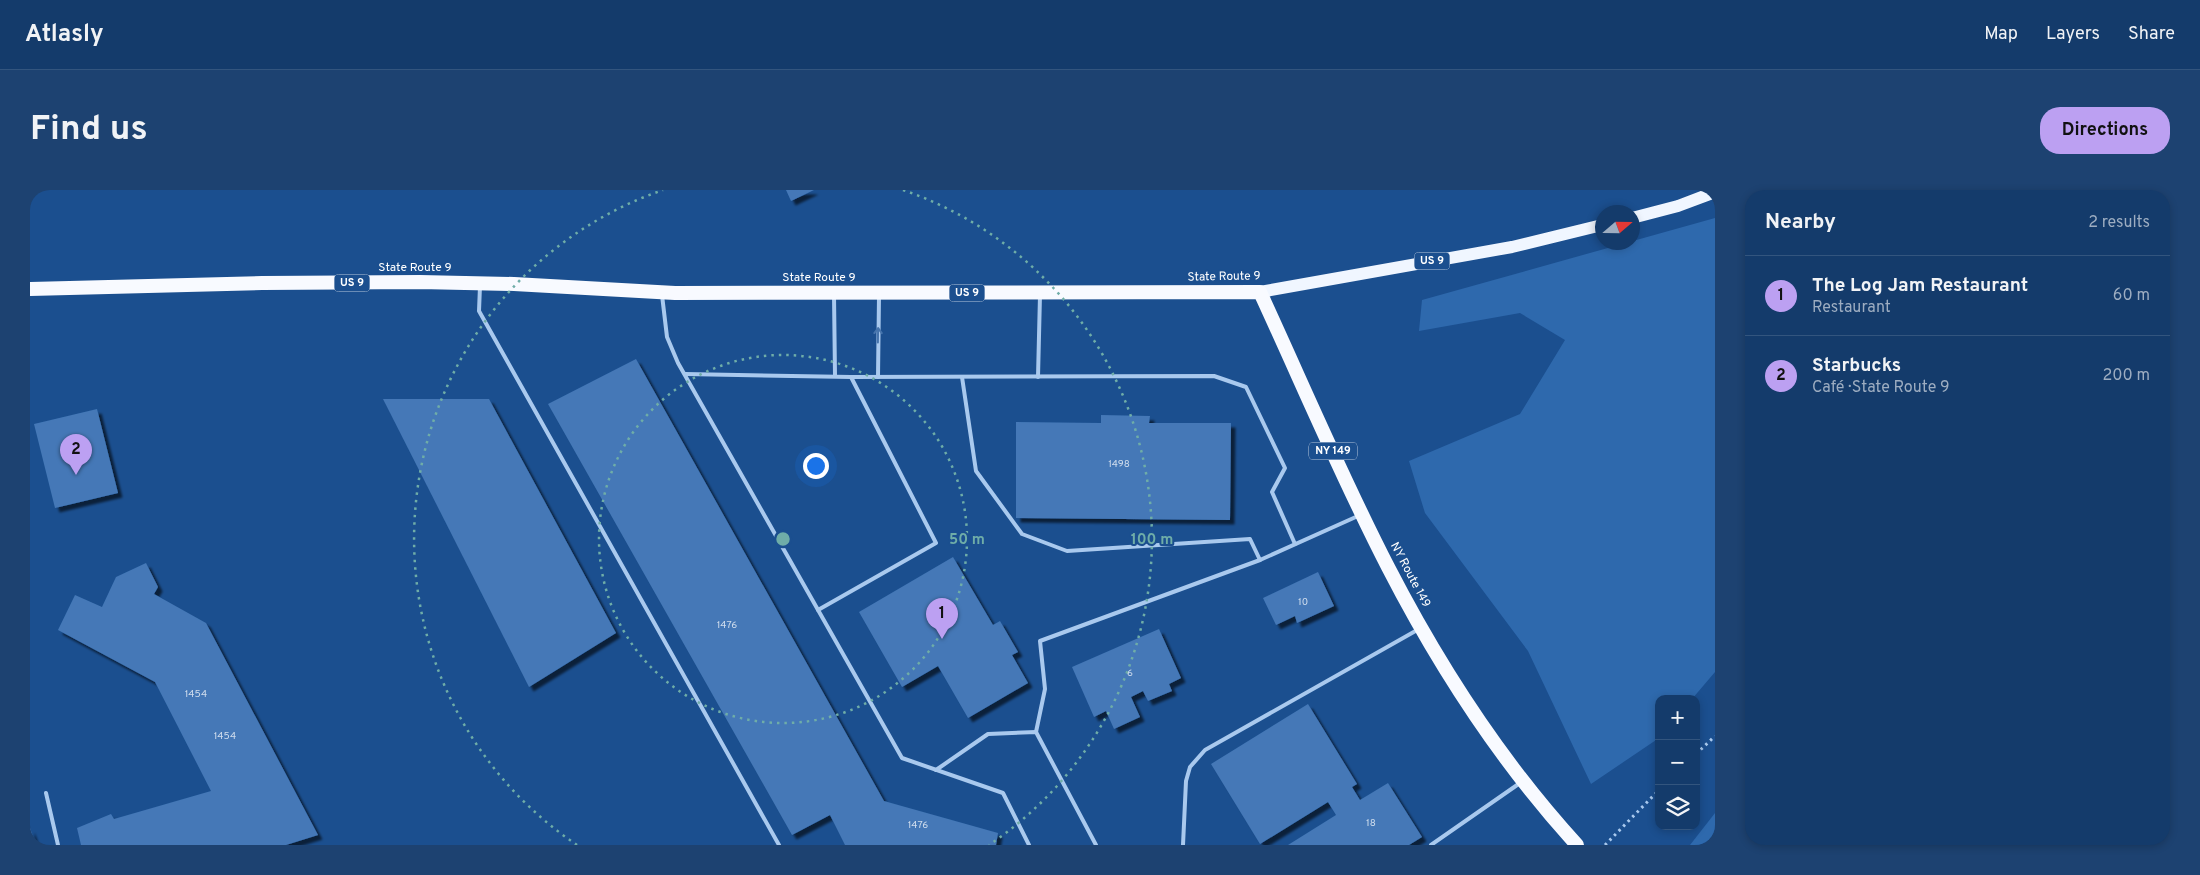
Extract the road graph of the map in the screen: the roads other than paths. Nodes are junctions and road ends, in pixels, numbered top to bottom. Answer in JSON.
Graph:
{"nodes":[{"id":1,"x":1715,"y":192,"type":"edge"},
{"id":2,"x":1640,"y":216,"type":"edge"},
{"id":3,"x":1595,"y":227,"type":"edge"},
{"id":4,"x":480,"y":283,"type":"junction"},
{"id":5,"x":30,"y":289,"type":"edge"},
{"id":6,"x":1040,"y":292,"type":"junction"},
{"id":7,"x":1260,"y":292,"type":"junction"},
{"id":8,"x":662,"y":293,"type":"junction"},
{"id":9,"x":834,"y":293,"type":"junction"},
{"id":10,"x":878,"y":293,"type":"junction"},
{"id":11,"x":685,"y":374,"type":"junction"},
{"id":12,"x":835,"y":376,"type":"junction"},
{"id":13,"x":851,"y":377,"type":"junction"},
{"id":14,"x":878,"y":377,"type":"junction"},
{"id":15,"x":962,"y":377,"type":"junction"},
{"id":16,"x":1038,"y":377,"type":"junction"},
{"id":17,"x":1362,"y":514,"type":"junction"},
{"id":18,"x":1295,"y":544,"type":"junction"},
{"id":19,"x":1260,"y":560,"type":"junction"},
{"id":20,"x":818,"y":610,"type":"junction"},
{"id":21,"x":1421,"y":628,"type":"junction"},
{"id":22,"x":1036,"y":732,"type":"junction"},
{"id":23,"x":936,"y":770,"type":"junction"},
{"id":24,"x":1524,"y":780,"type":"junction"},
{"id":25,"x":46,"y":792,"type":"dead end"},
{"id":26,"x":58,"y":845,"type":"edge"},
{"id":27,"x":779,"y":845,"type":"edge"},
{"id":28,"x":1029,"y":845,"type":"edge"},
{"id":29,"x":1096,"y":845,"type":"edge"},
{"id":30,"x":1183,"y":845,"type":"edge"},
{"id":31,"x":1431,"y":845,"type":"edge"},
{"id":32,"x":1577,"y":845,"type":"edge"}],
"edges":[{"from":1,"to":2,"type":"main road"},
{"from":3,"to":7,"type":"main road","name":"State Route 9","number":"US 9"},
{"from":4,"to":5,"type":"highway","name":"State Route 9","number":"US 9"},
{"from":4,"to":8,"type":"highway","name":"State Route 9","number":"US 9"},
{"from":4,"to":27,"type":"lane"},
{"from":6,"to":7,"type":"highway","name":"State Route 9","number":"US 9"},
{"from":6,"to":10,"type":"highway","name":"State Route 9","number":"US 9"},
{"from":6,"to":16,"type":"lane"},
{"from":7,"to":17,"type":"highway","name":"NY Route 149","number":"NY 149"},
{"from":8,"to":9,"type":"highway","name":"State Route 9","number":"US 9"},
{"from":8,"to":11,"type":"lane"},
{"from":9,"to":10,"type":"highway","name":"State Route 9","number":"US 9"},
{"from":9,"to":12,"type":"lane"},
{"from":14,"to":10,"type":"lane","one_way":true},
{"from":11,"to":12,"type":"lane"},
{"from":11,"to":20,"type":"lane"},
{"from":12,"to":13,"type":"lane"},
{"from":13,"to":14,"type":"lane"},
{"from":13,"to":20,"type":"lane"},
{"from":14,"to":15,"type":"lane"},
{"from":15,"to":16,"type":"lane"},
{"from":15,"to":19,"type":"lane"},
{"from":16,"to":18,"type":"lane"},
{"from":17,"to":18,"type":"lane"},
{"from":17,"to":21,"type":"highway","name":"NY Route 149","number":"NY 149"},
{"from":18,"to":19,"type":"lane"},
{"from":19,"to":22,"type":"lane"},
{"from":20,"to":23,"type":"lane"},
{"from":21,"to":24,"type":"highway","name":"NY Route 149","number":"NY 149"},
{"from":21,"to":30,"type":"lane"},
{"from":22,"to":23,"type":"lane"},
{"from":22,"to":29,"type":"lane"},
{"from":23,"to":28,"type":"lane"},
{"from":24,"to":31,"type":"lane"},
{"from":24,"to":32,"type":"highway","name":"NY Route 149","number":"NY 149"},
{"from":25,"to":26,"type":"lane"}]}
